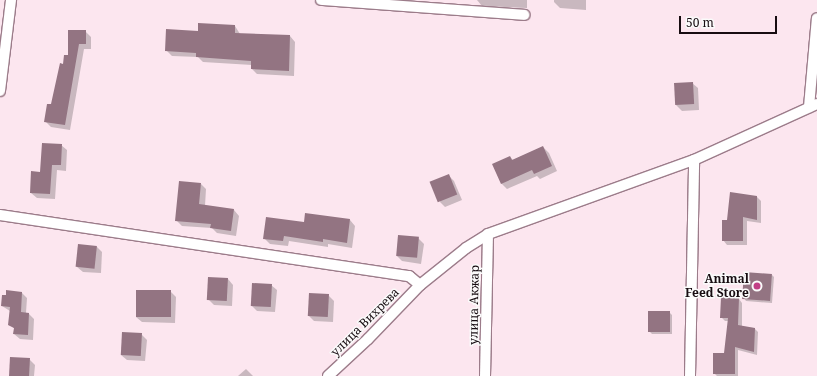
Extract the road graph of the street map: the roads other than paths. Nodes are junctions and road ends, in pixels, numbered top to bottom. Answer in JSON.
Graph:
{"nodes":[{"id":1,"x":11,"y":0,"type":"edge"},
{"id":2,"x":321,"y":0,"type":"edge"},
{"id":3,"x":524,"y":14,"type":"dead end"},
{"id":4,"x":817,"y":18,"type":"edge"},
{"id":5,"x":0,"y":91,"type":"edge"},
{"id":6,"x":813,"y":106,"type":"edge"},
{"id":7,"x":694,"y":160,"type":"junction"},
{"id":8,"x":0,"y":215,"type":"edge"},
{"id":9,"x":488,"y":234,"type":"junction"},
{"id":10,"x":420,"y":285,"type":"junction"},
{"id":11,"x":328,"y":376,"type":"edge"},
{"id":12,"x":485,"y":376,"type":"edge"},
{"id":13,"x":690,"y":376,"type":"edge"}],
"edges":[{"from":1,"to":5,"type":"street"},
{"from":2,"to":3,"type":"street"},
{"from":4,"to":6,"type":"street"},
{"from":6,"to":7,"type":"street","name":"улица Вихрева"},
{"from":7,"to":9,"type":"street","name":"улица Вихрева"},
{"from":7,"to":13,"type":"street"},
{"from":8,"to":10,"type":"street"},
{"from":9,"to":10,"type":"street","name":"улица Вихрева"},
{"from":9,"to":12,"type":"street","name":"улица Акжар"},
{"from":10,"to":11,"type":"street","name":"улица Вихрева"}]}
